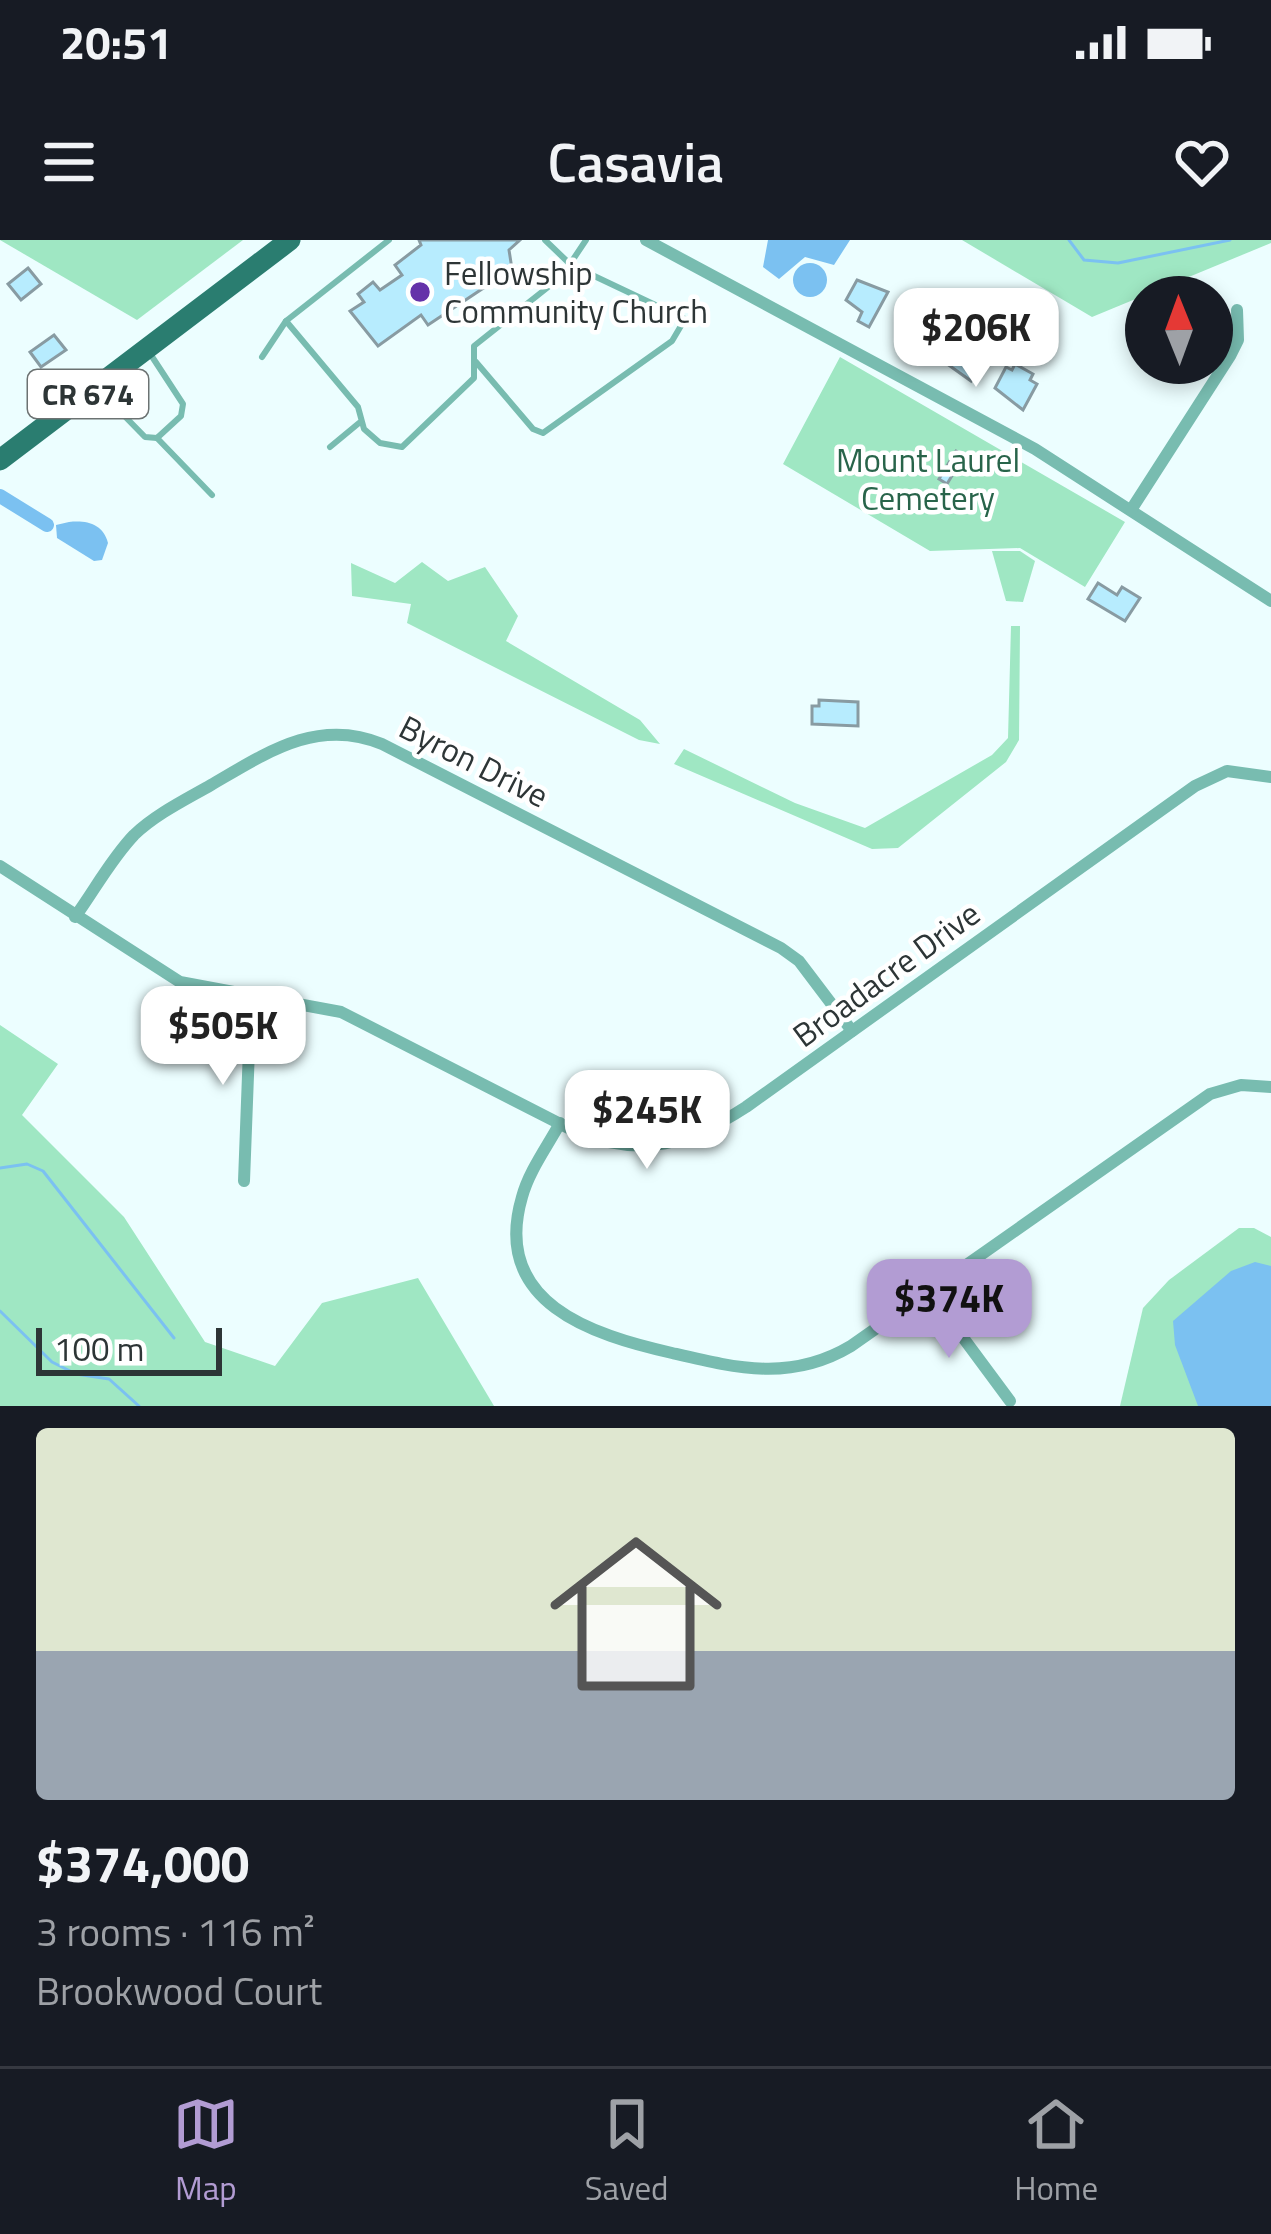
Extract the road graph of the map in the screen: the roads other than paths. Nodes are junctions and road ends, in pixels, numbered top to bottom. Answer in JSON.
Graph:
{"nodes":[{"id":1,"x":290,"y":240,"type":"edge"},
{"id":2,"x":388,"y":240,"type":"edge"},
{"id":3,"x":545,"y":240,"type":"edge"},
{"id":4,"x":586,"y":240,"type":"edge"},
{"id":5,"x":646,"y":240,"type":"edge"},
{"id":6,"x":571,"y":265,"type":"junction"},
{"id":7,"x":1237,"y":310,"type":"dead end"},
{"id":8,"x":286,"y":321,"type":"junction"},
{"id":9,"x":146,"y":349,"type":"junction"},
{"id":10,"x":262,"y":357,"type":"dead end"},
{"id":11,"x":474,"y":359,"type":"junction"},
{"id":12,"x":97,"y":387,"type":"junction"},
{"id":13,"x":359,"y":423,"type":"junction"},
{"id":14,"x":157,"y":438,"type":"junction"},
{"id":15,"x":330,"y":446,"type":"dead end"},
{"id":16,"x":0,"y":460,"type":"edge"},
{"id":17,"x":212,"y":495,"type":"dead end"},
{"id":18,"x":1131,"y":510,"type":"junction"},
{"id":19,"x":1271,"y":601,"type":"edge"},
{"id":20,"x":1271,"y":777,"type":"edge"},
{"id":21,"x":0,"y":866,"type":"edge"},
{"id":22,"x":75,"y":917,"type":"junction"},
{"id":23,"x":251,"y":996,"type":"junction"},
{"id":24,"x":852,"y":1031,"type":"junction"},
{"id":25,"x":1271,"y":1087,"type":"edge"},
{"id":26,"x":560,"y":1124,"type":"junction"},
{"id":27,"x":244,"y":1181,"type":"dead end"},
{"id":28,"x":930,"y":1293,"type":"junction"},
{"id":29,"x":1010,"y":1401,"type":"dead end"}],
"edges":[{"from":1,"to":9,"type":"main road","number":"CR 674"},
{"from":2,"to":8,"type":"lane"},
{"from":3,"to":6,"type":"lane"},
{"from":4,"to":6,"type":"lane"},
{"from":5,"to":18,"type":"street"},
{"from":6,"to":11,"type":"lane"},
{"from":6,"to":11,"type":"lane"},
{"from":7,"to":18,"type":"street"},
{"from":8,"to":10,"type":"lane"},
{"from":8,"to":13,"type":"lane"},
{"from":9,"to":12,"type":"main road","number":"CR 674"},
{"from":9,"to":14,"type":"lane"},
{"from":11,"to":13,"type":"lane"},
{"from":12,"to":14,"type":"lane"},
{"from":12,"to":16,"type":"main road","number":"CR 674"},
{"from":13,"to":15,"type":"lane"},
{"from":14,"to":17,"type":"lane"},
{"from":18,"to":19,"type":"street"},
{"from":20,"to":24,"type":"street","name":"Broadacre Drive"},
{"from":21,"to":22,"type":"street","name":"Broadacre Drive"},
{"from":22,"to":23,"type":"street","name":"Broadacre Drive"},
{"from":22,"to":24,"type":"street","name":"Byron Drive"},
{"from":23,"to":26,"type":"street","name":"Broadacre Drive"},
{"from":23,"to":27,"type":"street"},
{"from":24,"to":26,"type":"street","name":"Broadacre Drive"},
{"from":25,"to":28,"type":"street"},
{"from":26,"to":28,"type":"street"},
{"from":28,"to":29,"type":"street"}]}
